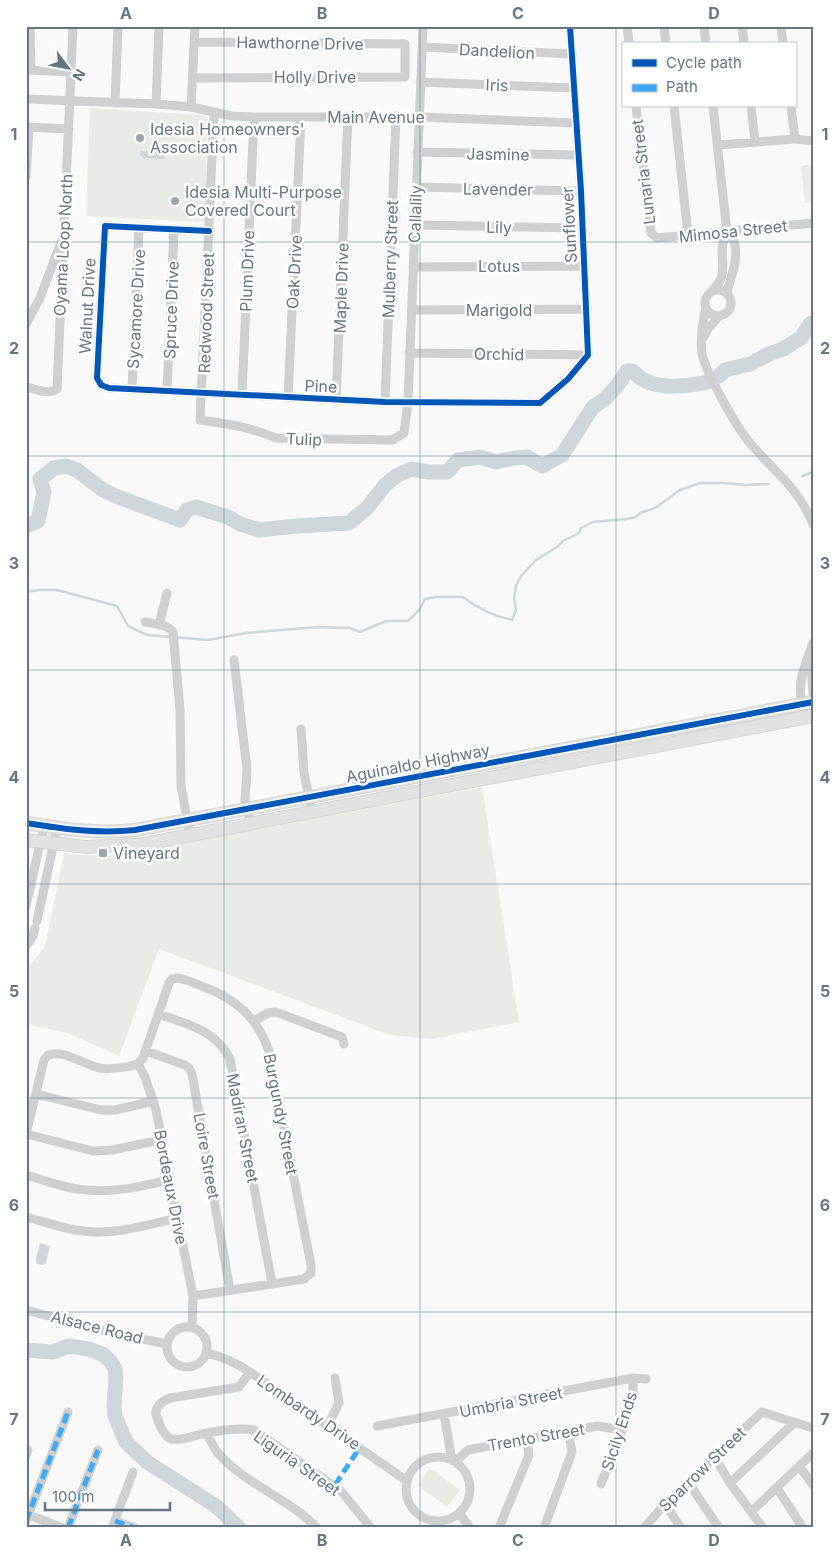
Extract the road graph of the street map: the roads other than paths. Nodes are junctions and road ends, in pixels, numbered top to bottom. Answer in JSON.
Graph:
{"nodes":[{"id":1,"x":30,"y":26,"type":"edge"},
{"id":2,"x":73,"y":26,"type":"edge"},
{"id":3,"x":118,"y":26,"type":"edge"},
{"id":4,"x":159,"y":26,"type":"edge"},
{"id":5,"x":195,"y":26,"type":"edge"},
{"id":6,"x":423,"y":26,"type":"edge"},
{"id":7,"x":570,"y":26,"type":"edge"},
{"id":8,"x":627,"y":26,"type":"edge"},
{"id":9,"x":664,"y":26,"type":"edge"},
{"id":10,"x":704,"y":26,"type":"edge"},
{"id":11,"x":742,"y":26,"type":"edge"},
{"id":12,"x":781,"y":26,"type":"edge"},
{"id":13,"x":195,"y":42,"type":"junction"},
{"id":14,"x":629,"y":42,"type":"edge"},
{"id":15,"x":666,"y":42,"type":"edge"},
{"id":16,"x":706,"y":42,"type":"edge"},
{"id":17,"x":744,"y":42,"type":"edge"},
{"id":18,"x":783,"y":42,"type":"edge"},
{"id":19,"x":405,"y":44,"type":"joint"},
{"id":20,"x":422,"y":47,"type":"junction"},
{"id":21,"x":571,"y":54,"type":"junction"},
{"id":22,"x":29,"y":70,"type":"edge"},
{"id":23,"x":71,"y":72,"type":"junction"},
{"id":24,"x":193,"y":78,"type":"junction"},
{"id":25,"x":420,"y":82,"type":"junction"},
{"id":26,"x":573,"y":88,"type":"junction"},
{"id":27,"x":26,"y":99,"type":"edge"},
{"id":28,"x":70,"y":101,"type":"junction"},
{"id":29,"x":115,"y":103,"type":"junction"},
{"id":30,"x":156,"y":104,"type":"junction"},
{"id":31,"x":191,"y":107,"type":"junction"},
{"id":32,"x":636,"y":108,"type":"edge"},
{"id":33,"x":674,"y":108,"type":"edge"},
{"id":34,"x":713,"y":108,"type":"edge"},
{"id":35,"x":751,"y":108,"type":"edge"},
{"id":36,"x":791,"y":108,"type":"edge"},
{"id":37,"x":214,"y":112,"type":"junction"},
{"id":38,"x":348,"y":116,"type":"junction"},
{"id":39,"x":396,"y":116,"type":"junction"},
{"id":40,"x":419,"y":116,"type":"junction"},
{"id":41,"x":254,"y":117,"type":"junction"},
{"id":42,"x":301,"y":117,"type":"junction"},
{"id":43,"x":576,"y":124,"type":"junction"},
{"id":44,"x":28,"y":127,"type":"edge"},
{"id":45,"x":68,"y":129,"type":"junction"},
{"id":46,"x":795,"y":139,"type":"junction"},
{"id":47,"x":813,"y":141,"type":"edge"},
{"id":48,"x":755,"y":142,"type":"junction"},
{"id":49,"x":718,"y":145,"type":"junction"},
{"id":50,"x":417,"y":152,"type":"junction"},
{"id":51,"x":579,"y":155,"type":"junction"},
{"id":52,"x":26,"y":177,"type":"edge"},
{"id":53,"x":416,"y":187,"type":"junction"},
{"id":54,"x":581,"y":191,"type":"junction"},
{"id":55,"x":813,"y":223,"type":"edge"},
{"id":56,"x":415,"y":225,"type":"junction"},
{"id":57,"x":139,"y":228,"type":"junction"},
{"id":58,"x":583,"y":228,"type":"junction"},
{"id":59,"x":174,"y":229,"type":"junction"},
{"id":60,"x":209,"y":231,"type":"junction"},
{"id":61,"x":727,"y":232,"type":"junction"},
{"id":62,"x":64,"y":234,"type":"junction"},
{"id":63,"x":688,"y":235,"type":"junction"},
{"id":64,"x":654,"y":236,"type":"joint"},
{"id":65,"x":585,"y":266,"type":"junction"},
{"id":66,"x":413,"y":267,"type":"junction"},
{"id":67,"x":711,"y":292,"type":"junction"},
{"id":68,"x":727,"y":293,"type":"junction"},
{"id":69,"x":706,"y":307,"type":"junction"},
{"id":70,"x":587,"y":309,"type":"junction"},
{"id":71,"x":412,"y":310,"type":"junction"},
{"id":72,"x":720,"y":316,"type":"junction"},
{"id":73,"x":26,"y":324,"type":"edge"},
{"id":74,"x":701,"y":343,"type":"junction"},
{"id":75,"x":409,"y":353,"type":"junction"},
{"id":76,"x":588,"y":355,"type":"junction"},
{"id":77,"x":101,"y":385,"type":"joint"},
{"id":78,"x":26,"y":387,"type":"edge"},
{"id":79,"x":132,"y":390,"type":"junction"},
{"id":80,"x":167,"y":391,"type":"junction"},
{"id":81,"x":202,"y":393,"type":"junction"},
{"id":82,"x":242,"y":395,"type":"junction"},
{"id":83,"x":288,"y":398,"type":"junction"},
{"id":84,"x":336,"y":400,"type":"junction"},
{"id":85,"x":384,"y":402,"type":"junction"},
{"id":86,"x":408,"y":402,"type":"junction"},
{"id":87,"x":813,"y":524,"type":"edge"},
{"id":88,"x":167,"y":593,"type":"dead end"},
{"id":89,"x":145,"y":622,"type":"dead end"},
{"id":90,"x":159,"y":625,"type":"junction"},
{"id":91,"x":813,"y":642,"type":"edge"},
{"id":92,"x":810,"y":653,"type":"junction"},
{"id":93,"x":234,"y":660,"type":"dead end"},
{"id":94,"x":813,"y":694,"type":"edge"},
{"id":95,"x":810,"y":709,"type":"edge"},
{"id":96,"x":301,"y":729,"type":"dead end"},
{"id":97,"x":416,"y":777,"type":"junction"},
{"id":98,"x":419,"y":792,"type":"junction"},
{"id":99,"x":310,"y":798,"type":"junction"},
{"id":100,"x":247,"y":809,"type":"junction"},
{"id":101,"x":312,"y":812,"type":"junction"},
{"id":102,"x":188,"y":821,"type":"junction"},
{"id":103,"x":26,"y":823,"type":"edge"},
{"id":104,"x":250,"y":824,"type":"junction"},
{"id":105,"x":44,"y":826,"type":"junction"},
{"id":106,"x":57,"y":828,"type":"junction"},
{"id":107,"x":190,"y":835,"type":"junction"},
{"id":108,"x":26,"y":840,"type":"edge"},
{"id":109,"x":40,"y":842,"type":"junction"},
{"id":110,"x":54,"y":844,"type":"junction"},
{"id":111,"x":29,"y":880,"type":"edge"},
{"id":112,"x":46,"y":884,"type":"junction"},
{"id":113,"x":26,"y":906,"type":"edge"},
{"id":114,"x":26,"y":946,"type":"edge"},
{"id":115,"x":159,"y":1014,"type":"junction"},
{"id":116,"x":254,"y":1021,"type":"junction"},
{"id":117,"x":344,"y":1044,"type":"dead end"},
{"id":118,"x":146,"y":1051,"type":"junction"},
{"id":119,"x":138,"y":1064,"type":"junction"},
{"id":120,"x":36,"y":1094,"type":"junction"},
{"id":121,"x":154,"y":1102,"type":"junction"},
{"id":122,"x":26,"y":1134,"type":"edge"},
{"id":123,"x":161,"y":1140,"type":"junction"},
{"id":124,"x":26,"y":1175,"type":"edge"},
{"id":125,"x":169,"y":1180,"type":"junction"},
{"id":126,"x":26,"y":1217,"type":"edge"},
{"id":127,"x":178,"y":1218,"type":"junction"},
{"id":128,"x":272,"y":1283,"type":"junction"},
{"id":129,"x":230,"y":1290,"type":"junction"},
{"id":130,"x":193,"y":1296,"type":"junction"},
{"id":131,"x":26,"y":1310,"type":"edge"},
{"id":132,"x":189,"y":1327,"type":"junction"},
{"id":133,"x":167,"y":1344,"type":"junction"},
{"id":134,"x":206,"y":1353,"type":"junction"},
{"id":135,"x":250,"y":1372,"type":"junction"},
{"id":136,"x":335,"y":1378,"type":"dead end"},
{"id":137,"x":633,"y":1378,"type":"junction"},
{"id":138,"x":646,"y":1378,"type":"dead end"},
{"id":139,"x":68,"y":1412,"type":"dead end"},
{"id":140,"x":444,"y":1414,"type":"junction"},
{"id":141,"x":794,"y":1422,"type":"junction"},
{"id":142,"x":328,"y":1425,"type":"junction"},
{"id":143,"x":377,"y":1426,"type":"dead end"},
{"id":144,"x":813,"y":1428,"type":"edge"},
{"id":145,"x":622,"y":1430,"type":"junction"},
{"id":146,"x":568,"y":1431,"type":"junction"},
{"id":147,"x":206,"y":1433,"type":"junction"},
{"id":148,"x":527,"y":1439,"type":"junction"},
{"id":149,"x":98,"y":1450,"type":"dead end"},
{"id":150,"x":813,"y":1453,"type":"edge"},
{"id":151,"x":714,"y":1456,"type":"junction"},
{"id":152,"x":454,"y":1461,"type":"junction"},
{"id":153,"x":799,"y":1466,"type":"junction"},
{"id":154,"x":134,"y":1472,"type":"dead end"},
{"id":155,"x":407,"y":1480,"type":"junction"},
{"id":156,"x":688,"y":1482,"type":"junction"},
{"id":157,"x":730,"y":1483,"type":"junction"},
{"id":158,"x":601,"y":1484,"type":"dead end"},
{"id":159,"x":813,"y":1485,"type":"edge"},
{"id":160,"x":777,"y":1488,"type":"junction"},
{"id":161,"x":665,"y":1504,"type":"junction"},
{"id":162,"x":752,"y":1512,"type":"junction"},
{"id":163,"x":459,"y":1513,"type":"junction"},
{"id":164,"x":27,"y":1518,"type":"edge"},
{"id":165,"x":114,"y":1524,"type":"edge"},
{"id":166,"x":63,"y":1528,"type":"edge"},
{"id":167,"x":68,"y":1528,"type":"edge"},
{"id":168,"x":135,"y":1528,"type":"edge"},
{"id":169,"x":317,"y":1528,"type":"edge"},
{"id":170,"x":371,"y":1528,"type":"edge"},
{"id":171,"x":470,"y":1528,"type":"edge"},
{"id":172,"x":499,"y":1528,"type":"edge"},
{"id":173,"x":544,"y":1528,"type":"edge"},
{"id":174,"x":644,"y":1528,"type":"edge"},
{"id":175,"x":681,"y":1528,"type":"edge"},
{"id":176,"x":719,"y":1528,"type":"edge"},
{"id":177,"x":763,"y":1528,"type":"edge"},
{"id":178,"x":803,"y":1528,"type":"edge"}],
"edges":[{"from":1,"to":22,"type":"street"},
{"from":2,"to":23,"type":"street","name":"Oyama Loop North"},
{"from":3,"to":29,"type":"street"},
{"from":4,"to":30,"type":"street"},
{"from":5,"to":13,"type":"street"},
{"from":6,"to":20,"type":"street","name":"Callalily"},
{"from":7,"to":21,"type":"street","name":"Sunflower"},
{"from":8,"to":14,"type":"street"},
{"from":9,"to":15,"type":"street"},
{"from":10,"to":16,"type":"street"},
{"from":11,"to":17,"type":"street"},
{"from":12,"to":18,"type":"street"},
{"from":13,"to":19,"type":"street","name":"Hawthorne Drive"},
{"from":13,"to":24,"type":"street"},
{"from":19,"to":24,"type":"street","name":"Holly Drive"},
{"from":20,"to":21,"type":"street","name":"Dandelion"},
{"from":20,"to":25,"type":"street","name":"Callalily"},
{"from":21,"to":26,"type":"street","name":"Sunflower"},
{"from":22,"to":23,"type":"street"},
{"from":23,"to":28,"type":"street","name":"Oyama Loop North"},
{"from":24,"to":31,"type":"street"},
{"from":25,"to":26,"type":"street","name":"Iris"},
{"from":25,"to":40,"type":"street","name":"Callalily"},
{"from":26,"to":43,"type":"street","name":"Sunflower"},
{"from":27,"to":28,"type":"street","name":"Main Avenue"},
{"from":28,"to":29,"type":"street","name":"Main Avenue"},
{"from":28,"to":45,"type":"street","name":"Oyama Loop North"},
{"from":29,"to":30,"type":"street","name":"Main Avenue"},
{"from":30,"to":31,"type":"street","name":"Main Avenue"},
{"from":31,"to":37,"type":"street","name":"Main Avenue"},
{"from":32,"to":64,"type":"street","name":"Lunaria Street"},
{"from":33,"to":63,"type":"street"},
{"from":34,"to":49,"type":"street"},
{"from":35,"to":48,"type":"street"},
{"from":36,"to":46,"type":"street"},
{"from":37,"to":41,"type":"street","name":"Main Avenue"},
{"from":37,"to":60,"type":"street","name":"Redwood Street"},
{"from":38,"to":39,"type":"street","name":"Main Avenue"},
{"from":38,"to":42,"type":"street","name":"Main Avenue"},
{"from":38,"to":84,"type":"street","name":"Maple Drive"},
{"from":39,"to":40,"type":"street","name":"Main Avenue"},
{"from":39,"to":85,"type":"street","name":"Mulberry Street"},
{"from":40,"to":43,"type":"street","name":"Main Avenue"},
{"from":40,"to":50,"type":"street","name":"Callalily"},
{"from":41,"to":42,"type":"street","name":"Main Avenue"},
{"from":41,"to":82,"type":"street","name":"Plum Drive"},
{"from":42,"to":83,"type":"street","name":"Oak Drive"},
{"from":43,"to":51,"type":"street","name":"Sunflower"},
{"from":44,"to":45,"type":"street"},
{"from":44,"to":52,"type":"street"},
{"from":45,"to":62,"type":"street","name":"Oyama Loop North"},
{"from":46,"to":47,"type":"street"},
{"from":46,"to":48,"type":"street"},
{"from":48,"to":49,"type":"street"},
{"from":49,"to":61,"type":"street"},
{"from":50,"to":51,"type":"street","name":"Jasmine"},
{"from":50,"to":53,"type":"street","name":"Callalily"},
{"from":51,"to":54,"type":"street","name":"Sunflower"},
{"from":53,"to":54,"type":"street","name":"Lavender"},
{"from":53,"to":56,"type":"street","name":"Callalily"},
{"from":54,"to":58,"type":"street","name":"Sunflower"},
{"from":55,"to":61,"type":"street","name":"Mimosa Street"},
{"from":56,"to":58,"type":"street","name":"Lily"},
{"from":56,"to":66,"type":"street","name":"Callalily"},
{"from":57,"to":59,"type":"street"},
{"from":57,"to":77,"type":"street","name":"Walnut Drive"},
{"from":57,"to":79,"type":"street","name":"Sycamore Drive"},
{"from":58,"to":65,"type":"street","name":"Sunflower"},
{"from":59,"to":60,"type":"street"},
{"from":59,"to":80,"type":"street","name":"Spruce Drive"},
{"from":60,"to":81,"type":"street","name":"Redwood Street"},
{"from":61,"to":63,"type":"street","name":"Mimosa Street"},
{"from":61,"to":67,"type":"street"},
{"from":61,"to":68,"type":"street"},
{"from":62,"to":73,"type":"street"},
{"from":62,"to":78,"type":"street","name":"Oyama Loop North"},
{"from":63,"to":64,"type":"street","name":"Mimosa Street"},
{"from":65,"to":66,"type":"street","name":"Lotus"},
{"from":65,"to":70,"type":"street","name":"Sunflower"},
{"from":66,"to":71,"type":"street","name":"Callalily"},
{"from":67,"to":68,"type":"street"},
{"from":67,"to":69,"type":"street"},
{"from":68,"to":72,"type":"street"},
{"from":69,"to":72,"type":"street"},
{"from":69,"to":74,"type":"street"},
{"from":70,"to":71,"type":"street","name":"Marigold"},
{"from":70,"to":76,"type":"street","name":"Sunflower"},
{"from":71,"to":75,"type":"street","name":"Callalily"},
{"from":72,"to":74,"type":"street"},
{"from":74,"to":87,"type":"street"},
{"from":75,"to":76,"type":"street","name":"Orchid"},
{"from":75,"to":86,"type":"street","name":"Callalily"},
{"from":76,"to":86,"type":"street","name":"Pine"},
{"from":77,"to":79,"type":"street","name":"Pine"},
{"from":79,"to":80,"type":"street","name":"Pine"},
{"from":80,"to":81,"type":"street","name":"Pine"},
{"from":81,"to":82,"type":"street","name":"Pine"},
{"from":81,"to":86,"type":"street","name":"Tulip"},
{"from":82,"to":83,"type":"street","name":"Pine"},
{"from":83,"to":84,"type":"street","name":"Pine"},
{"from":84,"to":85,"type":"street","name":"Pine"},
{"from":85,"to":86,"type":"street","name":"Pine"},
{"from":88,"to":90,"type":"street"},
{"from":89,"to":90,"type":"street"},
{"from":90,"to":102,"type":"street"},
{"from":91,"to":92,"type":"street"},
{"from":92,"to":94,"type":"street"},
{"from":92,"to":95,"type":"street"},
{"from":93,"to":100,"type":"street"},
{"from":95,"to":97,"type":"highway","name":"Aguinaldo Highway"},
{"from":95,"to":98,"type":"highway","name":"Aguinaldo Highway"},
{"from":96,"to":99,"type":"street"},
{"from":97,"to":98,"type":"highway"},
{"from":97,"to":99,"type":"highway","name":"Aguinaldo Highway"},
{"from":98,"to":101,"type":"highway","name":"Aguinaldo Highway"},
{"from":99,"to":100,"type":"highway","name":"Aguinaldo Highway"},
{"from":99,"to":101,"type":"street"},
{"from":100,"to":102,"type":"highway","name":"Aguinaldo Highway"},
{"from":100,"to":104,"type":"street"},
{"from":101,"to":104,"type":"highway","name":"Aguinaldo Highway"},
{"from":102,"to":106,"type":"highway","name":"Aguinaldo Highway"},
{"from":102,"to":107,"type":"street"},
{"from":103,"to":105,"type":"highway","name":"Aguinaldo Highway"},
{"from":104,"to":107,"type":"highway","name":"Aguinaldo Highway"},
{"from":105,"to":106,"type":"highway","name":"Aguinaldo Highway"},
{"from":105,"to":109,"type":"street"},
{"from":106,"to":110,"type":"street"},
{"from":107,"to":110,"type":"highway","name":"Aguinaldo Highway"},
{"from":108,"to":109,"type":"highway","name":"Aguinaldo Highway"},
{"from":109,"to":110,"type":"highway","name":"Aguinaldo Highway"},
{"from":109,"to":111,"type":"street"},
{"from":110,"to":112,"type":"street"},
{"from":111,"to":112,"type":"street"},
{"from":111,"to":113,"type":"street"},
{"from":112,"to":114,"type":"street"},
{"from":115,"to":116,"type":"street","name":"Burgundy Street"},
{"from":115,"to":118,"type":"street","name":"Burgundy Street"},
{"from":115,"to":128,"type":"street","name":"Madiran Street"},
{"from":116,"to":117,"type":"street"},
{"from":116,"to":128,"type":"street","name":"Burgundy Street"},
{"from":118,"to":119,"type":"street","name":"Burgundy Street"},
{"from":118,"to":129,"type":"street","name":"Loire Street"},
{"from":119,"to":120,"type":"street"},
{"from":119,"to":121,"type":"street","name":"Bordeaux Drive"},
{"from":120,"to":121,"type":"street"},
{"from":120,"to":122,"type":"street"},
{"from":121,"to":123,"type":"street","name":"Bordeaux Drive"},
{"from":122,"to":123,"type":"street"},
{"from":123,"to":125,"type":"street","name":"Bordeaux Drive"},
{"from":124,"to":125,"type":"street"},
{"from":125,"to":127,"type":"street","name":"Bordeaux Drive"},
{"from":126,"to":127,"type":"street"},
{"from":127,"to":130,"type":"street","name":"Bordeaux Drive"},
{"from":128,"to":129,"type":"street","name":"Burgundy Street"},
{"from":129,"to":130,"type":"street","name":"Burgundy Street"},
{"from":130,"to":132,"type":"street","name":"Bordeaux Drive"},
{"from":131,"to":133,"type":"street","name":"Alsace Road"},
{"from":132,"to":133,"type":"street"},
{"from":132,"to":134,"type":"street"},
{"from":133,"to":134,"type":"street"},
{"from":134,"to":135,"type":"street","name":"Lombardy Drive"},
{"from":135,"to":142,"type":"street","name":"Lombardy Drive"},
{"from":135,"to":147,"type":"street","name":"Liguria Street"},
{"from":136,"to":142,"type":"street"},
{"from":137,"to":138,"type":"street","name":"Umbria Street"},
{"from":137,"to":140,"type":"street","name":"Umbria Street"},
{"from":137,"to":145,"type":"street","name":"Sicily Ends"},
{"from":139,"to":164,"type":"street"},
{"from":140,"to":143,"type":"street","name":"Umbria Street"},
{"from":140,"to":152,"type":"street"},
{"from":141,"to":144,"type":"street"},
{"from":141,"to":151,"type":"street","name":"Sparrow Street"},
{"from":141,"to":157,"type":"street"},
{"from":142,"to":155,"type":"street","name":"Lombardy Drive"},
{"from":145,"to":146,"type":"street","name":"Trento Street"},
{"from":145,"to":158,"type":"street","name":"Sicily Ends"},
{"from":146,"to":148,"type":"street","name":"Trento Street"},
{"from":146,"to":173,"type":"street"},
{"from":147,"to":169,"type":"street"},
{"from":147,"to":170,"type":"street","name":"Liguria Street"},
{"from":148,"to":152,"type":"street","name":"Trento Street"},
{"from":148,"to":172,"type":"street"},
{"from":149,"to":167,"type":"street"},
{"from":150,"to":153,"type":"street"},
{"from":151,"to":156,"type":"street","name":"Sparrow Street"},
{"from":151,"to":157,"type":"street"},
{"from":152,"to":155,"type":"street"},
{"from":152,"to":163,"type":"street"},
{"from":153,"to":159,"type":"street"},
{"from":153,"to":160,"type":"street"},
{"from":154,"to":165,"type":"street"},
{"from":155,"to":163,"type":"street"},
{"from":156,"to":161,"type":"street","name":"Sparrow Street"},
{"from":156,"to":176,"type":"street"},
{"from":157,"to":162,"type":"street"},
{"from":160,"to":162,"type":"street"},
{"from":160,"to":178,"type":"street"},
{"from":161,"to":174,"type":"street","name":"Sparrow Street"},
{"from":161,"to":175,"type":"street"},
{"from":162,"to":177,"type":"street"},
{"from":163,"to":171,"type":"street"},
{"from":164,"to":166,"type":"street"},
{"from":165,"to":168,"type":"street"}]}
